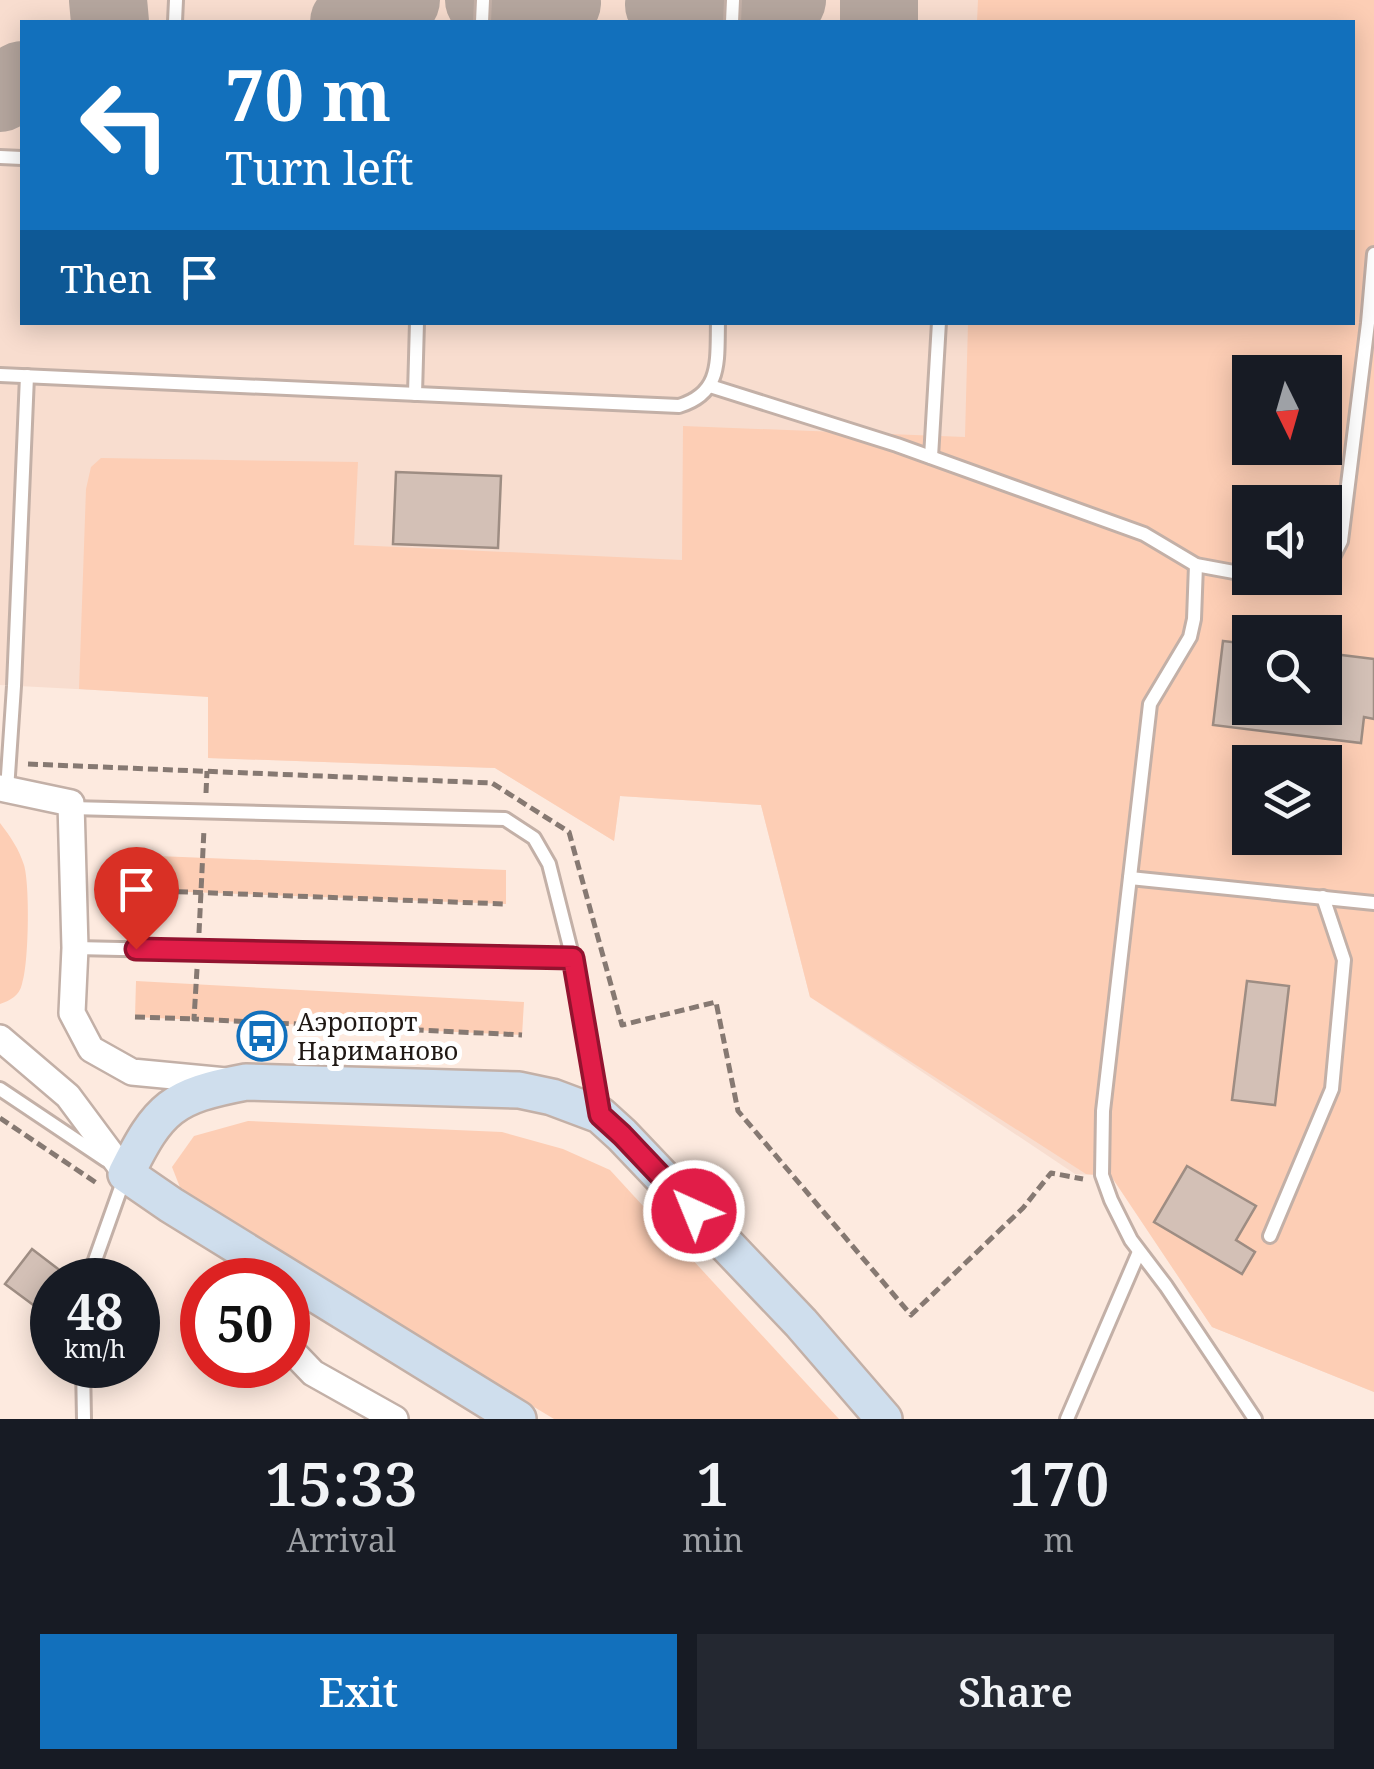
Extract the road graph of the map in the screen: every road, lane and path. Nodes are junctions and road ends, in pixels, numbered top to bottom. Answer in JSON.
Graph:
{"nodes":[{"id":1,"x":1374,"y":254,"type":"edge"},
{"id":2,"x":1372,"y":312,"type":"edge"},
{"id":3,"x":417,"y":325,"type":"edge"},
{"id":4,"x":718,"y":325,"type":"edge"},
{"id":5,"x":940,"y":325,"type":"edge"},
{"id":6,"x":0,"y":375,"type":"edge"},
{"id":7,"x":27,"y":376,"type":"junction"},
{"id":8,"x":710,"y":386,"type":"junction"},
{"id":9,"x":415,"y":394,"type":"junction"},
{"id":10,"x":931,"y":456,"type":"junction"},
{"id":11,"x":1342,"y":541,"type":"edge"},
{"id":12,"x":1196,"y":565,"type":"junction"},
{"id":13,"x":1232,"y":572,"type":"edge"},
{"id":14,"x":3,"y":789,"type":"edge"},
{"id":15,"x":71,"y":808,"type":"junction"},
{"id":16,"x":1130,"y":878,"type":"junction"},
{"id":17,"x":134,"y":890,"type":"dead end"},
{"id":18,"x":1322,"y":897,"type":"junction"},
{"id":19,"x":1374,"y":902,"type":"edge"},
{"id":20,"x":506,"y":904,"type":"dead end"},
{"id":21,"x":75,"y":948,"type":"junction"},
{"id":22,"x":573,"y":958,"type":"junction"},
{"id":23,"x":136,"y":1017,"type":"dead end"},
{"id":24,"x":194,"y":1019,"type":"dead end"},
{"id":25,"x":0,"y":1038,"type":"edge"},
{"id":26,"x":246,"y":1082,"type":"junction"},
{"id":27,"x":0,"y":1089,"type":"edge"},
{"id":28,"x":600,"y":1115,"type":"junction"},
{"id":29,"x":0,"y":1118,"type":"edge"},
{"id":30,"x":122,"y":1185,"type":"junction"},
{"id":31,"x":1270,"y":1236,"type":"dead end"},
{"id":32,"x":234,"y":1243,"type":"junction"},
{"id":33,"x":1140,"y":1252,"type":"junction"},
{"id":34,"x":96,"y":1258,"type":"edge"},
{"id":35,"x":241,"y":1258,"type":"edge"},
{"id":36,"x":310,"y":1369,"type":"edge"},
{"id":37,"x":83,"y":1388,"type":"edge"},
{"id":38,"x":84,"y":1419,"type":"edge"},
{"id":39,"x":395,"y":1419,"type":"edge"},
{"id":40,"x":518,"y":1419,"type":"edge"},
{"id":41,"x":884,"y":1419,"type":"edge"},
{"id":42,"x":1067,"y":1419,"type":"edge"},
{"id":43,"x":1256,"y":1419,"type":"edge"}],
"edges":[{"from":1,"to":2,"type":"lane"},
{"from":2,"to":11,"type":"lane"},
{"from":3,"to":9,"type":"lane"},
{"from":4,"to":8,"type":"lane"},
{"from":5,"to":10,"type":"lane"},
{"from":6,"to":7,"type":"lane"},
{"from":7,"to":9,"type":"lane"},
{"from":7,"to":14,"type":"lane"},
{"from":8,"to":9,"type":"lane"},
{"from":8,"to":10,"type":"lane"},
{"from":10,"to":12,"type":"lane"},
{"from":12,"to":13,"type":"lane"},
{"from":12,"to":16,"type":"lane"},
{"from":14,"to":15,"type":"street"},
{"from":15,"to":21,"type":"street"},
{"from":15,"to":22,"type":"lane"},
{"from":16,"to":18,"type":"lane"},
{"from":16,"to":33,"type":"lane"},
{"from":17,"to":20,"type":"path"},
{"from":18,"to":19,"type":"lane"},
{"from":18,"to":31,"type":"lane"},
{"from":21,"to":22,"type":"lane"},
{"from":21,"to":26,"type":"street"},
{"from":22,"to":28,"type":"lane"},
{"from":23,"to":24,"type":"path"},
{"from":25,"to":30,"type":"street"},
{"from":26,"to":28,"type":"main road"},
{"from":26,"to":30,"type":"main road"},
{"from":27,"to":30,"type":"lane"},
{"from":28,"to":41,"type":"main road"},
{"from":29,"to":30,"type":"path"},
{"from":30,"to":32,"type":"main road"},
{"from":30,"to":34,"type":"lane"},
{"from":32,"to":35,"type":"street"},
{"from":32,"to":40,"type":"main road"},
{"from":33,"to":42,"type":"lane"},
{"from":33,"to":43,"type":"lane"},
{"from":36,"to":39,"type":"street"},
{"from":37,"to":38,"type":"lane"}]}
